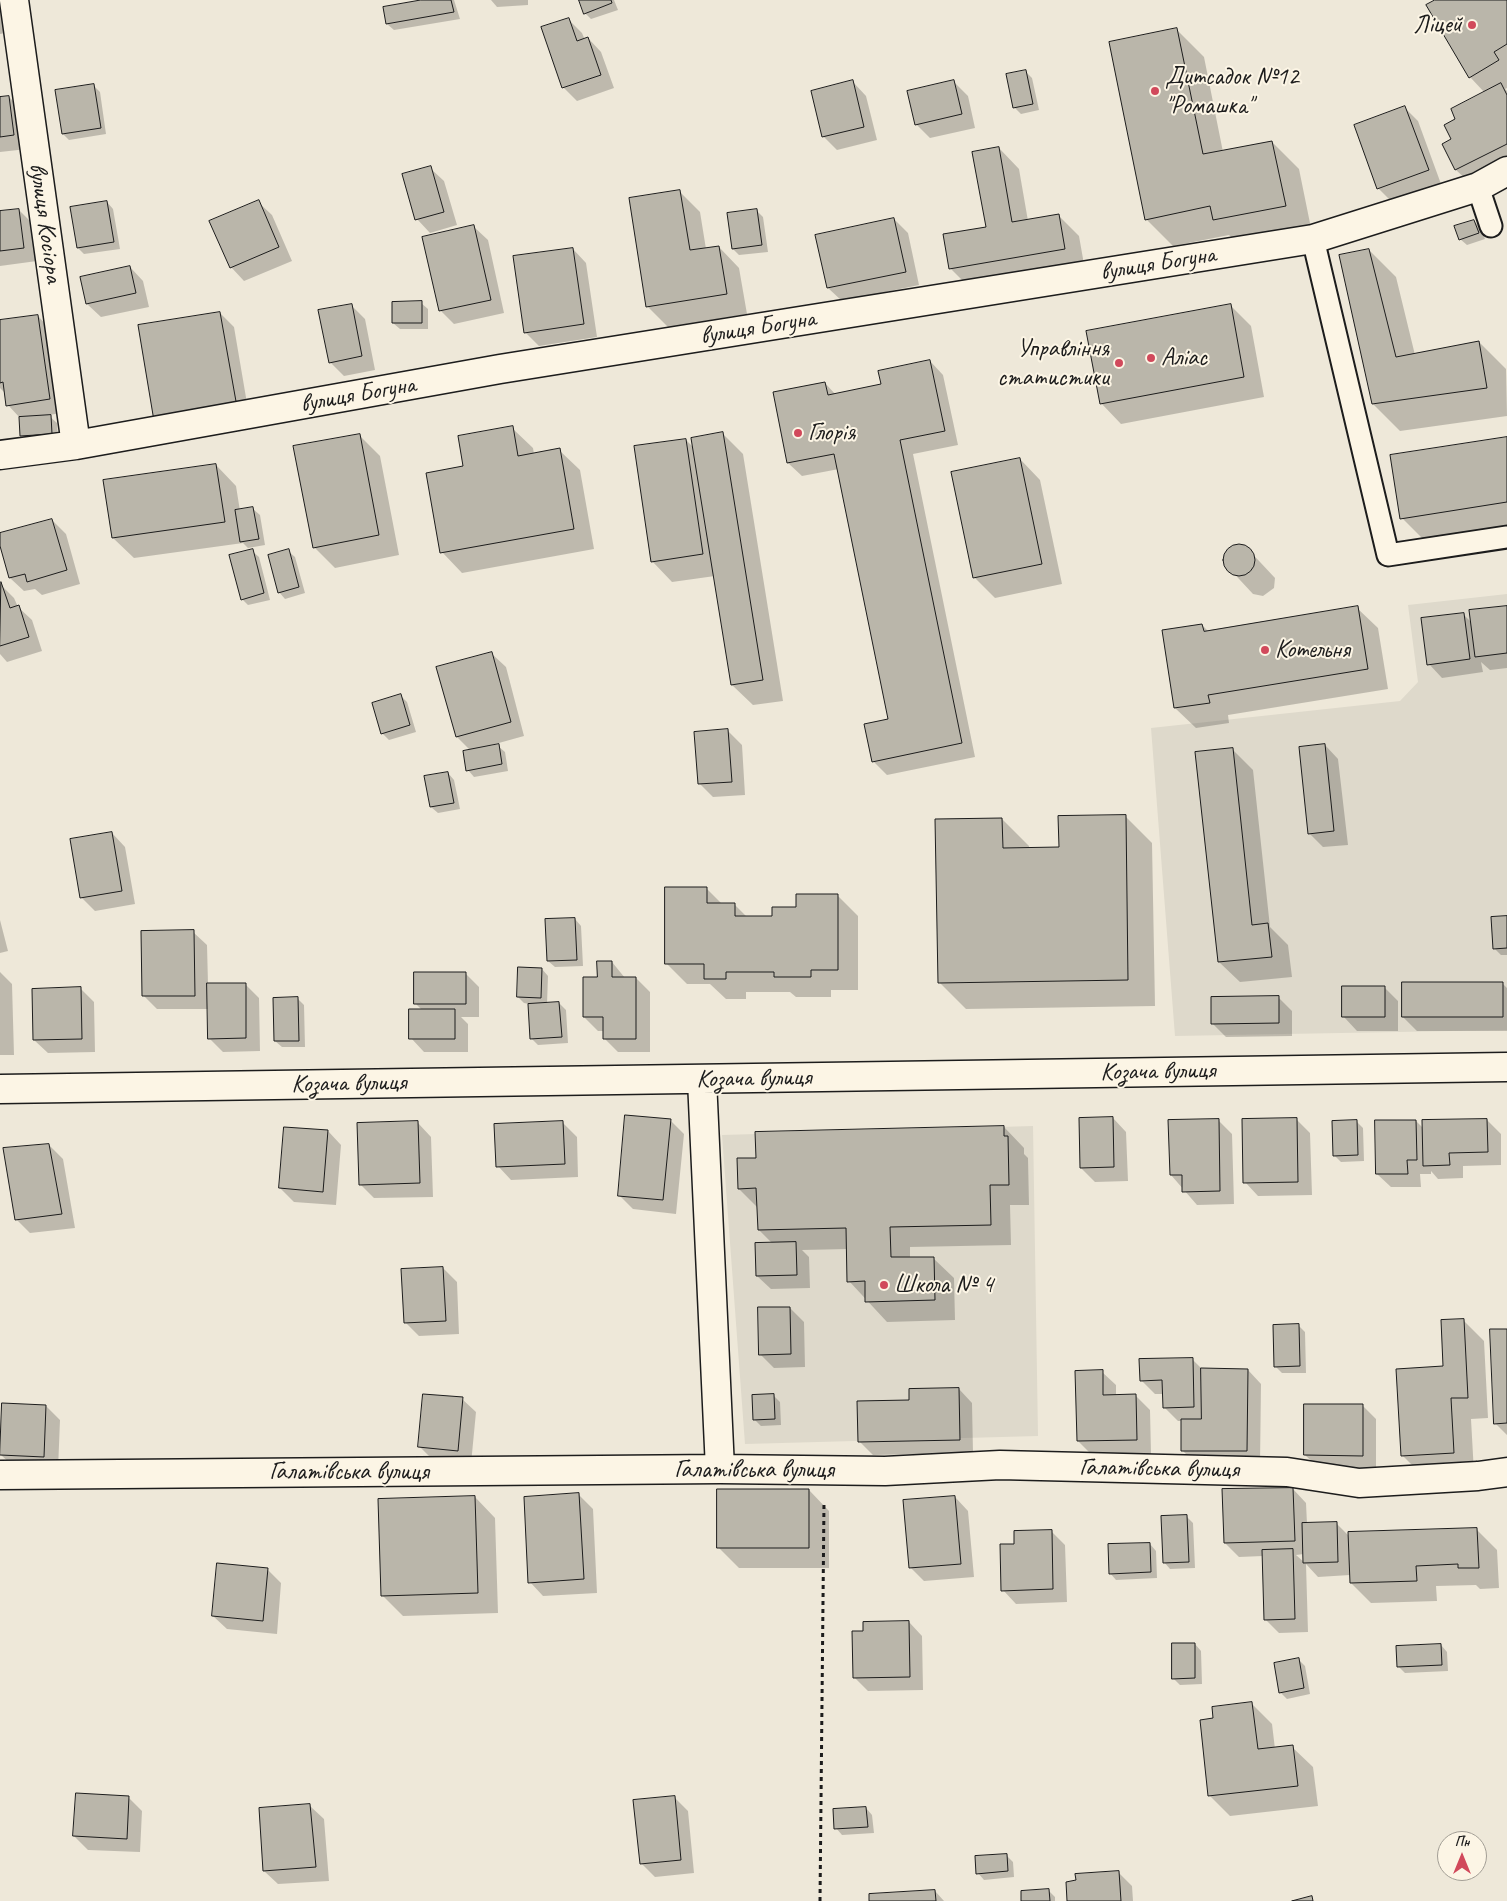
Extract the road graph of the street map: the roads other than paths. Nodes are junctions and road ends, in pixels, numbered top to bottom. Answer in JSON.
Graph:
{"nodes":[{"id":1,"x":14,"y":0,"type":"edge"},
{"id":2,"x":1507,"y":171,"type":"edge"},
{"id":3,"x":1478,"y":187,"type":"junction"},
{"id":4,"x":1491,"y":226,"type":"dead end"},
{"id":5,"x":1313,"y":239,"type":"junction"},
{"id":6,"x":76,"y":445,"type":"junction"},
{"id":7,"x":0,"y":455,"type":"edge"},
{"id":8,"x":1507,"y":537,"type":"edge"},
{"id":9,"x":1507,"y":1067,"type":"edge"},
{"id":10,"x":702,"y":1080,"type":"junction"},
{"id":11,"x":0,"y":1089,"type":"edge"},
{"id":12,"x":720,"y":1470,"type":"junction"},
{"id":13,"x":1507,"y":1472,"type":"edge"},
{"id":14,"x":0,"y":1475,"type":"edge"}],
"edges":[{"from":1,"to":6,"type":"street","name":"вулиця Косіора"},
{"from":2,"to":3,"type":"street","name":"вулиця Богуна"},
{"from":3,"to":4,"type":"lane"},
{"from":3,"to":5,"type":"street","name":"вулиця Богуна"},
{"from":5,"to":6,"type":"street","name":"вулиця Богуна"},
{"from":5,"to":8,"type":"lane"},
{"from":6,"to":7,"type":"street","name":"вулиця Богуна"},
{"from":9,"to":10,"type":"street","name":"Козача вулиця"},
{"from":10,"to":11,"type":"street","name":"Козача вулиця"},
{"from":10,"to":12,"type":"street"},
{"from":12,"to":13,"type":"street","name":"Галатівська вулиця"},
{"from":12,"to":14,"type":"street","name":"Галатівська вулиця"}]}
